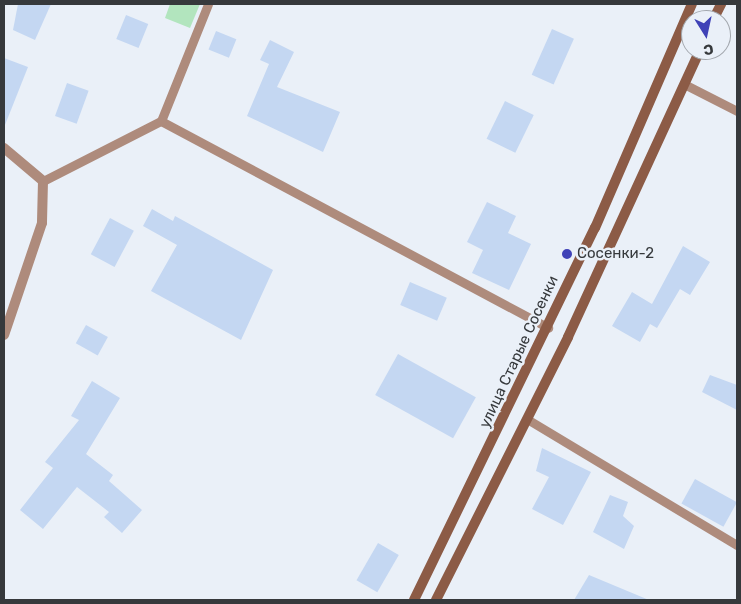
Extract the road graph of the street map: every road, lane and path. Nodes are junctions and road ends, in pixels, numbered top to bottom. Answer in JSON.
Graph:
{"nodes":[{"id":1,"x":208,"y":4,"type":"edge"},
{"id":2,"x":692,"y":4,"type":"edge"},
{"id":3,"x":695,"y":60,"type":"edge"},
{"id":4,"x":684,"y":84,"type":"junction"},
{"id":5,"x":737,"y":112,"type":"edge"},
{"id":6,"x":162,"y":121,"type":"junction"},
{"id":7,"x":4,"y":148,"type":"edge"},
{"id":8,"x":43,"y":181,"type":"junction"},
{"id":9,"x":548,"y":328,"type":"junction"},
{"id":10,"x":4,"y":335,"type":"edge"},
{"id":11,"x":527,"y":419,"type":"junction"},
{"id":12,"x":737,"y":544,"type":"edge"},
{"id":13,"x":414,"y":600,"type":"edge"},
{"id":14,"x":436,"y":600,"type":"edge"}],
"edges":[{"from":1,"to":6,"type":"lane"},
{"from":2,"to":9,"type":"main road","name":"улица Старые Сосенки"},
{"from":3,"to":4,"type":"main road"},
{"from":4,"to":5,"type":"lane"},
{"from":4,"to":11,"type":"main road"},
{"from":6,"to":8,"type":"lane"},
{"from":6,"to":9,"type":"lane"},
{"from":7,"to":8,"type":"street"},
{"from":8,"to":10,"type":"street"},
{"from":9,"to":13,"type":"main road","name":"улица Старые Сосенки"},
{"from":11,"to":12,"type":"lane"},
{"from":11,"to":14,"type":"main road"}]}
